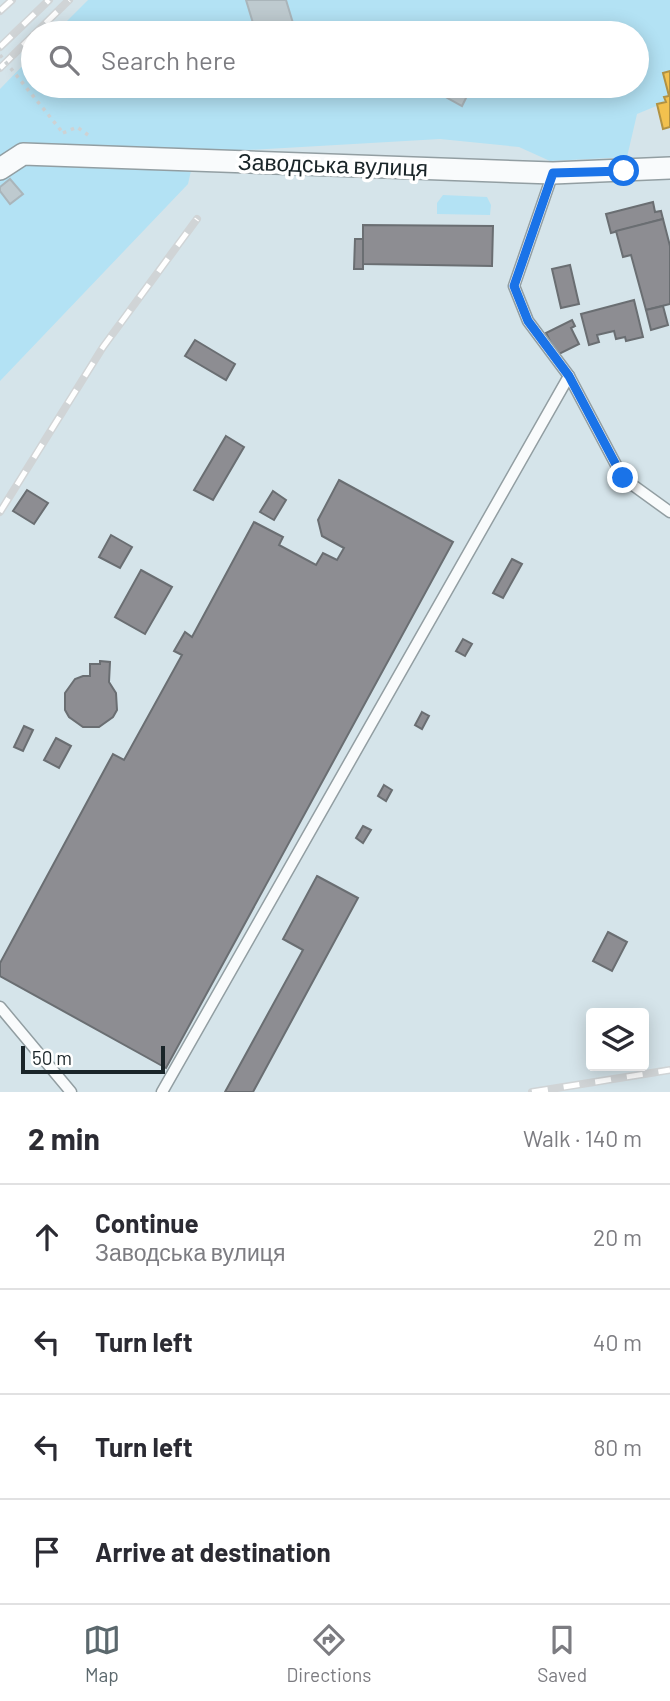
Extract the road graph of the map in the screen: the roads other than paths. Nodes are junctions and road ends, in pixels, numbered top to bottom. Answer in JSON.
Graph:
{"nodes":[{"id":1,"x":670,"y":168,"type":"edge"},
{"id":2,"x":0,"y":169,"type":"edge"},
{"id":3,"x":553,"y":173,"type":"junction"},
{"id":4,"x":569,"y":376,"type":"junction"},
{"id":5,"x":670,"y":512,"type":"edge"},
{"id":6,"x":0,"y":1007,"type":"edge"},
{"id":7,"x":71,"y":1092,"type":"edge"},
{"id":8,"x":162,"y":1092,"type":"edge"}],
"edges":[{"from":1,"to":3,"type":"street","name":"Заводська вулиця"},
{"from":2,"to":3,"type":"street","name":"Заводська вулиця"},
{"from":3,"to":4,"type":"lane"},
{"from":4,"to":5,"type":"lane"},
{"from":4,"to":8,"type":"lane"},
{"from":6,"to":7,"type":"lane"}]}
